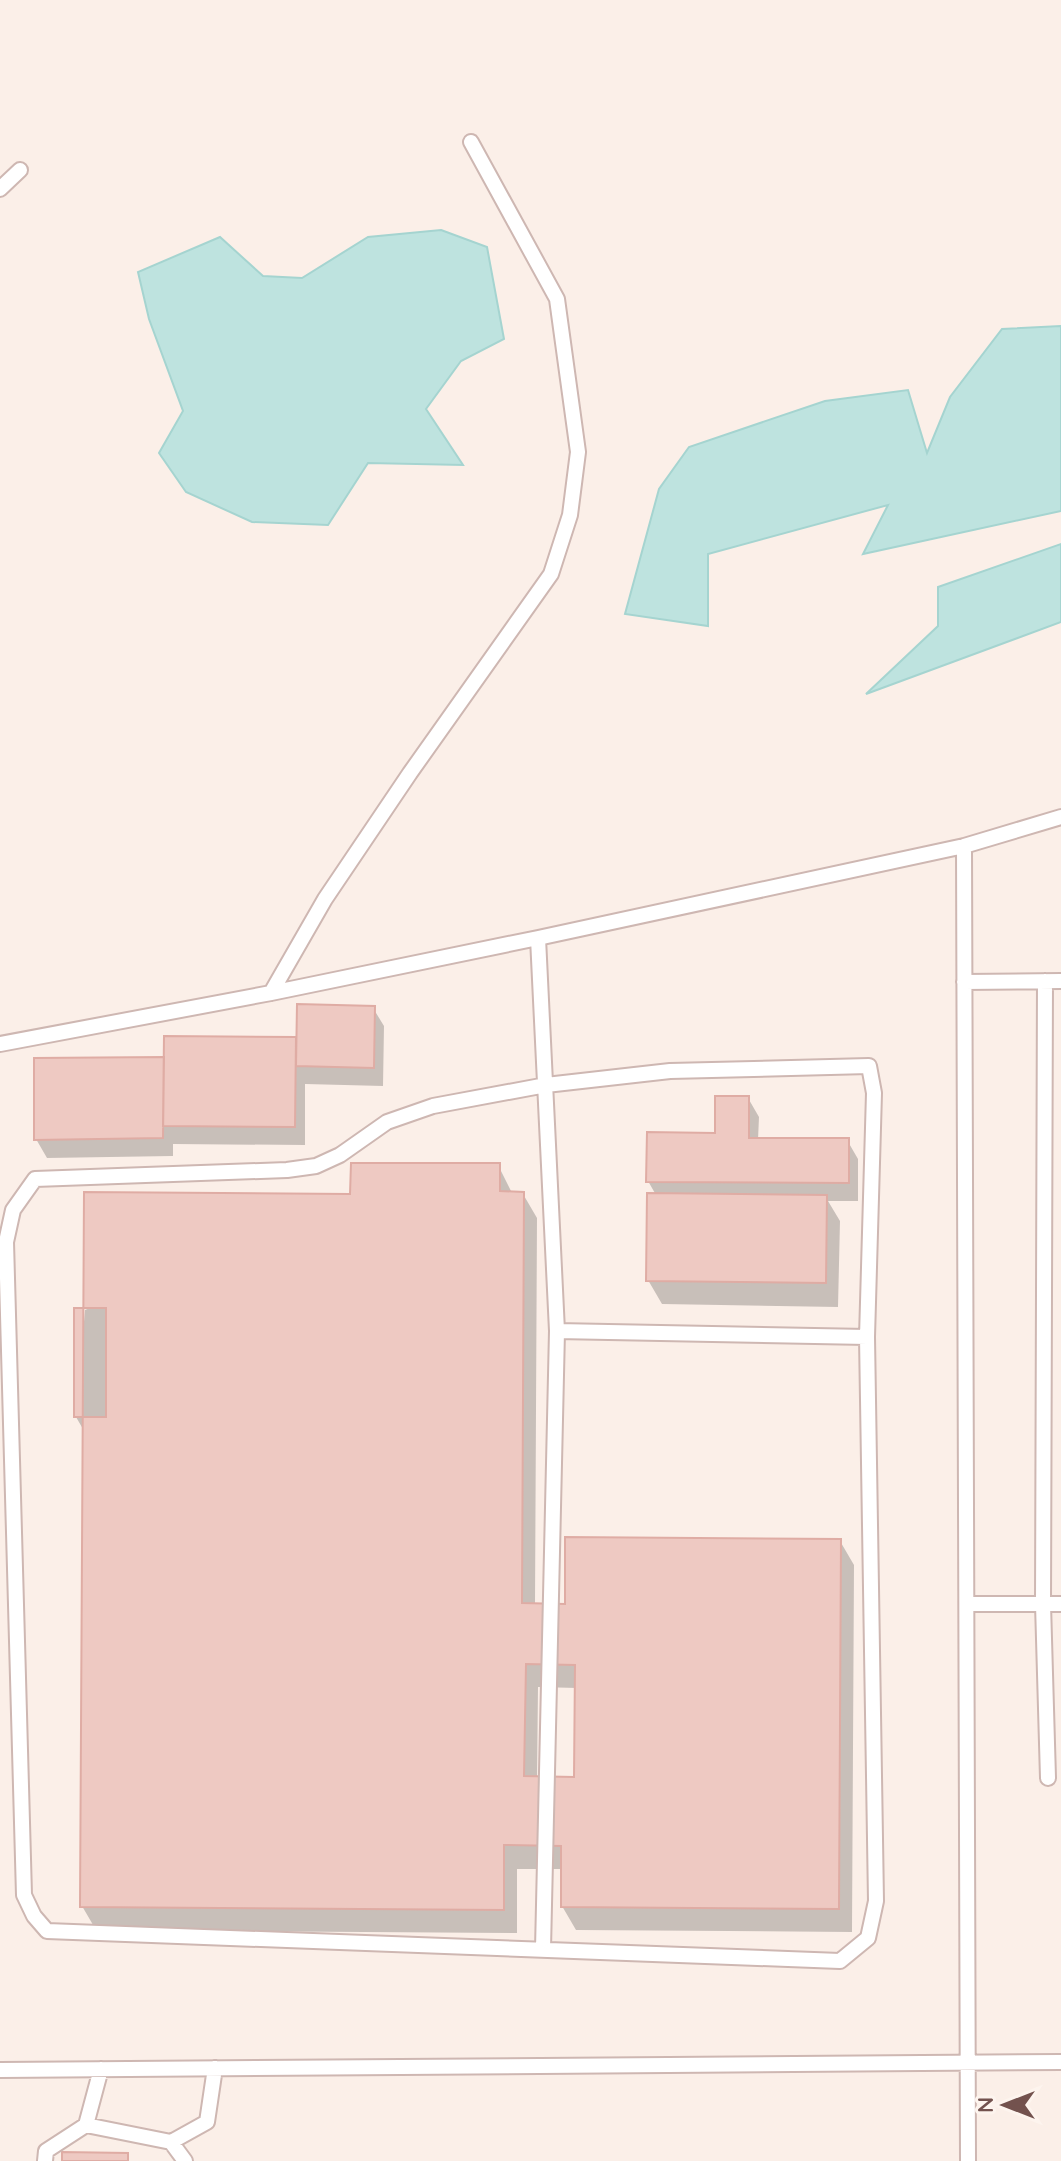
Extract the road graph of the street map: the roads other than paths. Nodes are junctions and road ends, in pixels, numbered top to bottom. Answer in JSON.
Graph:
{"nodes":[{"id":1,"x":471,"y":142,"type":"dead end"},
{"id":2,"x":20,"y":170,"type":"dead end"},
{"id":3,"x":0,"y":189,"type":"edge"},
{"id":4,"x":1061,"y":817,"type":"edge"},
{"id":5,"x":964,"y":846,"type":"junction"},
{"id":6,"x":538,"y":938,"type":"junction"},
{"id":7,"x":1045,"y":981,"type":"junction"},
{"id":8,"x":1061,"y":981,"type":"edge"},
{"id":9,"x":964,"y":982,"type":"junction"},
{"id":10,"x":271,"y":993,"type":"junction"},
{"id":11,"x":0,"y":1044,"type":"edge"},
{"id":12,"x":546,"y":1085,"type":"junction"},
{"id":13,"x":557,"y":1331,"type":"junction"},
{"id":14,"x":867,"y":1337,"type":"junction"},
{"id":15,"x":967,"y":1604,"type":"junction"},
{"id":16,"x":1043,"y":1604,"type":"junction"},
{"id":17,"x":1061,"y":1604,"type":"edge"},
{"id":18,"x":1048,"y":1778,"type":"dead end"},
{"id":19,"x":543,"y":1949,"type":"junction"},
{"id":20,"x":969,"y":2062,"type":"junction"},
{"id":21,"x":1061,"y":2062,"type":"edge"},
{"id":22,"x":215,"y":2068,"type":"junction"},
{"id":23,"x":101,"y":2069,"type":"junction"},
{"id":24,"x":0,"y":2070,"type":"edge"},
{"id":25,"x":86,"y":2125,"type":"junction"},
{"id":26,"x":171,"y":2142,"type":"junction"},
{"id":27,"x":45,"y":2161,"type":"edge"},
{"id":28,"x":185,"y":2161,"type":"edge"},
{"id":29,"x":968,"y":2161,"type":"edge"}],
"edges":[{"from":1,"to":10,"type":"lane"},
{"from":2,"to":3,"type":"lane"},
{"from":4,"to":5,"type":"lane"},
{"from":5,"to":6,"type":"lane"},
{"from":5,"to":9,"type":"lane"},
{"from":6,"to":10,"type":"lane"},
{"from":6,"to":12,"type":"lane"},
{"from":7,"to":8,"type":"lane"},
{"from":7,"to":9,"type":"lane"},
{"from":7,"to":16,"type":"lane"},
{"from":9,"to":15,"type":"lane"},
{"from":10,"to":11,"type":"lane"},
{"from":12,"to":13,"type":"lane"},
{"from":12,"to":14,"type":"lane"},
{"from":12,"to":19,"type":"lane"},
{"from":13,"to":14,"type":"lane"},
{"from":13,"to":19,"type":"lane"},
{"from":14,"to":19,"type":"lane"},
{"from":15,"to":16,"type":"lane"},
{"from":15,"to":20,"type":"lane"},
{"from":16,"to":17,"type":"lane"},
{"from":16,"to":18,"type":"lane"},
{"from":20,"to":21,"type":"lane"},
{"from":20,"to":22,"type":"lane"},
{"from":20,"to":29,"type":"lane"},
{"from":22,"to":23,"type":"lane"},
{"from":22,"to":26,"type":"lane"},
{"from":23,"to":24,"type":"lane"},
{"from":23,"to":25,"type":"lane"},
{"from":25,"to":26,"type":"lane"},
{"from":25,"to":27,"type":"lane"},
{"from":26,"to":28,"type":"lane"}]}
